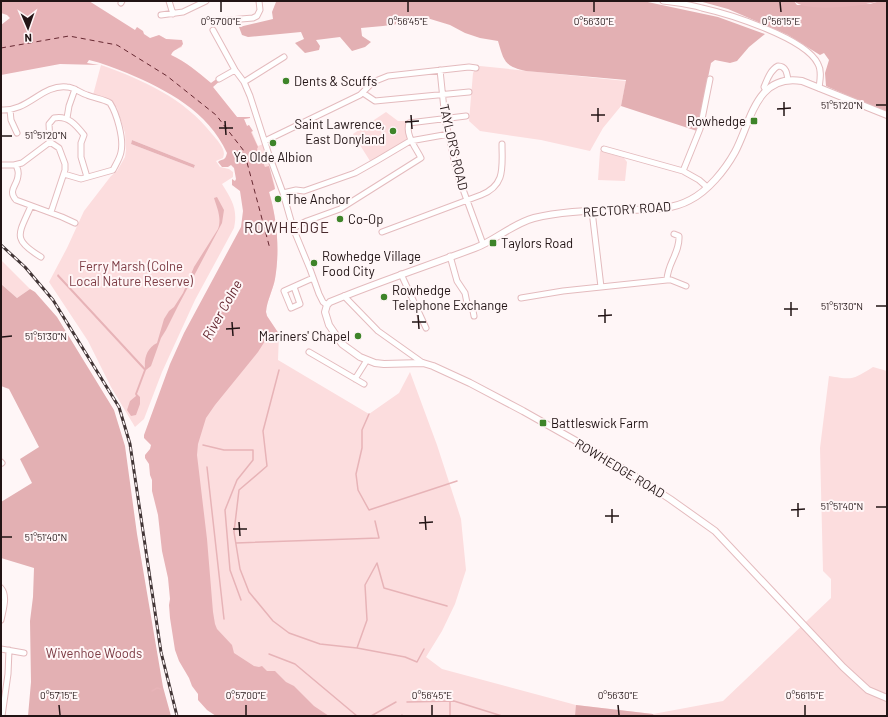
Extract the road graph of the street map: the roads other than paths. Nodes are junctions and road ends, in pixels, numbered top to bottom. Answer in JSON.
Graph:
{"nodes":[{"id":1,"x":170,"y":1,"type":"edge"},
{"id":2,"x":206,"y":1,"type":"edge"},
{"id":3,"x":259,"y":1,"type":"edge"},
{"id":4,"x":663,"y":1,"type":"edge"},
{"id":5,"x":174,"y":14,"type":"junction"},
{"id":6,"x":162,"y":15,"type":"dead end"},
{"id":7,"x":229,"y":20,"type":"dead end"},
{"id":8,"x":213,"y":30,"type":"dead end"},
{"id":9,"x":284,"y":58,"type":"dead end"},
{"id":10,"x":476,"y":68,"type":"dead end"},
{"id":11,"x":235,"y":70,"type":"junction"},
{"id":12,"x":440,"y":70,"type":"junction"},
{"id":13,"x":219,"y":79,"type":"dead end"},
{"id":14,"x":710,"y":79,"type":"dead end"},
{"id":15,"x":788,"y":80,"type":"junction"},
{"id":16,"x":244,"y":82,"type":"junction"},
{"id":17,"x":819,"y":88,"type":"junction"},
{"id":18,"x":75,"y":89,"type":"junction"},
{"id":19,"x":766,"y":90,"type":"junction"},
{"id":20,"x":469,"y":92,"type":"dead end"},
{"id":21,"x":363,"y":93,"type":"junction"},
{"id":22,"x":443,"y":95,"type":"junction"},
{"id":23,"x":1,"y":110,"type":"edge"},
{"id":24,"x":10,"y":110,"type":"junction"},
{"id":25,"x":887,"y":115,"type":"edge"},
{"id":26,"x":466,"y":116,"type":"dead end"},
{"id":27,"x":67,"y":118,"type":"junction"},
{"id":28,"x":445,"y":119,"type":"junction"},
{"id":29,"x":18,"y":133,"type":"dead end"},
{"id":30,"x":449,"y":134,"type":"junction"},
{"id":31,"x":412,"y":140,"type":"junction"},
{"id":32,"x":265,"y":141,"type":"junction"},
{"id":33,"x":50,"y":142,"type":"junction"},
{"id":34,"x":502,"y":144,"type":"dead end"},
{"id":35,"x":604,"y":149,"type":"dead end"},
{"id":36,"x":1,"y":165,"type":"edge"},
{"id":37,"x":16,"y":165,"type":"junction"},
{"id":38,"x":683,"y":171,"type":"junction"},
{"id":39,"x":64,"y":174,"type":"junction"},
{"id":40,"x":86,"y":177,"type":"junction"},
{"id":41,"x":707,"y":187,"type":"junction"},
{"id":42,"x":283,"y":193,"type":"junction"},
{"id":43,"x":467,"y":200,"type":"junction"},
{"id":44,"x":31,"y":206,"type":"junction"},
{"id":45,"x":592,"y":211,"type":"junction"},
{"id":46,"x":51,"y":212,"type":"junction"},
{"id":47,"x":76,"y":223,"type":"dead end"},
{"id":48,"x":293,"y":228,"type":"junction"},
{"id":49,"x":382,"y":232,"type":"dead end"},
{"id":50,"x":678,"y":234,"type":"dead end"},
{"id":51,"x":482,"y":244,"type":"junction"},
{"id":52,"x":450,"y":256,"type":"junction"},
{"id":53,"x":41,"y":257,"type":"dead end"},
{"id":54,"x":401,"y":274,"type":"junction"},
{"id":55,"x":313,"y":278,"type":"junction"},
{"id":56,"x":667,"y":280,"type":"junction"},
{"id":57,"x":686,"y":286,"type":"dead end"},
{"id":58,"x":294,"y":287,"type":"dead end"},
{"id":59,"x":601,"y":287,"type":"junction"},
{"id":60,"x":344,"y":296,"type":"junction"},
{"id":61,"x":521,"y":298,"type":"dead end"},
{"id":62,"x":327,"y":305,"type":"junction"},
{"id":63,"x":474,"y":316,"type":"dead end"},
{"id":64,"x":426,"y":328,"type":"dead end"},
{"id":65,"x":309,"y":352,"type":"dead end"},
{"id":66,"x":366,"y":360,"type":"junction"},
{"id":67,"x":423,"y":363,"type":"junction"},
{"id":68,"x":355,"y":379,"type":"junction"},
{"id":69,"x":364,"y":384,"type":"dead end"},
{"id":70,"x":1,"y":588,"type":"edge"},
{"id":71,"x":1,"y":620,"type":"edge"},
{"id":72,"x":1,"y":649,"type":"edge"},
{"id":73,"x":9,"y":650,"type":"junction"},
{"id":74,"x":24,"y":653,"type":"dead end"},
{"id":75,"x":887,"y":698,"type":"edge"},
{"id":76,"x":2,"y":716,"type":"edge"}],
"edges":[{"from":1,"to":5,"type":"street"},
{"from":2,"to":5,"type":"street"},
{"from":3,"to":7,"type":"street"},
{"from":4,"to":17,"type":"street"},
{"from":5,"to":6,"type":"street"},
{"from":8,"to":11,"type":"street"},
{"from":9,"to":16,"type":"street"},
{"from":10,"to":12,"type":"street"},
{"from":11,"to":13,"type":"street"},
{"from":11,"to":16,"type":"street"},
{"from":12,"to":21,"type":"street"},
{"from":12,"to":22,"type":"street","name":"TAYLOR'S ROAD"},
{"from":14,"to":38,"type":"street"},
{"from":15,"to":17,"type":"street"},
{"from":15,"to":19,"type":"street","name":"RECTORY ROAD"},
{"from":15,"to":19,"type":"street","name":"RECTORY ROAD"},
{"from":16,"to":32,"type":"street"},
{"from":17,"to":25,"type":"street"},
{"from":18,"to":24,"type":"street"},
{"from":18,"to":27,"type":"street"},
{"from":18,"to":40,"type":"street"},
{"from":19,"to":41,"type":"street","name":"RECTORY ROAD"},
{"from":20,"to":22,"type":"street"},
{"from":21,"to":22,"type":"street"},
{"from":21,"to":32,"type":"street"},
{"from":22,"to":28,"type":"street","name":"TAYLOR'S ROAD"},
{"from":23,"to":24,"type":"street"},
{"from":24,"to":29,"type":"street"},
{"from":26,"to":28,"type":"street"},
{"from":27,"to":33,"type":"street"},
{"from":27,"to":40,"type":"street"},
{"from":28,"to":30,"type":"street","name":"TAYLOR'S ROAD"},
{"from":28,"to":31,"type":"street"},
{"from":30,"to":31,"type":"street"},
{"from":30,"to":43,"type":"street","name":"TAYLOR'S ROAD"},
{"from":31,"to":42,"type":"street"},
{"from":31,"to":48,"type":"street"},
{"from":32,"to":42,"type":"street"},
{"from":33,"to":37,"type":"street"},
{"from":33,"to":39,"type":"street"},
{"from":34,"to":43,"type":"street"},
{"from":35,"to":38,"type":"street"},
{"from":36,"to":37,"type":"street"},
{"from":37,"to":44,"type":"street"},
{"from":38,"to":41,"type":"street"},
{"from":39,"to":40,"type":"street"},
{"from":39,"to":46,"type":"street"},
{"from":41,"to":45,"type":"street","name":"RECTORY ROAD"},
{"from":42,"to":48,"type":"street"},
{"from":43,"to":49,"type":"street"},
{"from":43,"to":51,"type":"street","name":"TAYLOR'S ROAD"},
{"from":44,"to":46,"type":"street"},
{"from":44,"to":53,"type":"street"},
{"from":45,"to":51,"type":"street","name":"RECTORY ROAD"},
{"from":45,"to":59,"type":"street"},
{"from":46,"to":47,"type":"street"},
{"from":48,"to":55,"type":"street"},
{"from":50,"to":56,"type":"street"},
{"from":51,"to":52,"type":"street","name":"RECTORY ROAD"},
{"from":52,"to":54,"type":"street","name":"RECTORY ROAD"},
{"from":52,"to":63,"type":"street"},
{"from":54,"to":60,"type":"street","name":"RECTORY ROAD"},
{"from":54,"to":64,"type":"street"},
{"from":55,"to":58,"type":"street"},
{"from":55,"to":62,"type":"street"},
{"from":56,"to":57,"type":"street"},
{"from":56,"to":59,"type":"street"},
{"from":59,"to":61,"type":"street"},
{"from":60,"to":62,"type":"street","name":"RECTORY ROAD"},
{"from":60,"to":67,"type":"street"},
{"from":62,"to":66,"type":"street","name":"ROWHEDGE ROAD"},
{"from":65,"to":68,"type":"street"},
{"from":66,"to":67,"type":"street","name":"ROWHEDGE ROAD"},
{"from":66,"to":68,"type":"street"},
{"from":67,"to":75,"type":"street","name":"ROWHEDGE ROAD"},
{"from":68,"to":69,"type":"street"},
{"from":70,"to":71,"type":"street"},
{"from":72,"to":73,"type":"street"},
{"from":73,"to":74,"type":"street"},
{"from":73,"to":76,"type":"street"}]}
